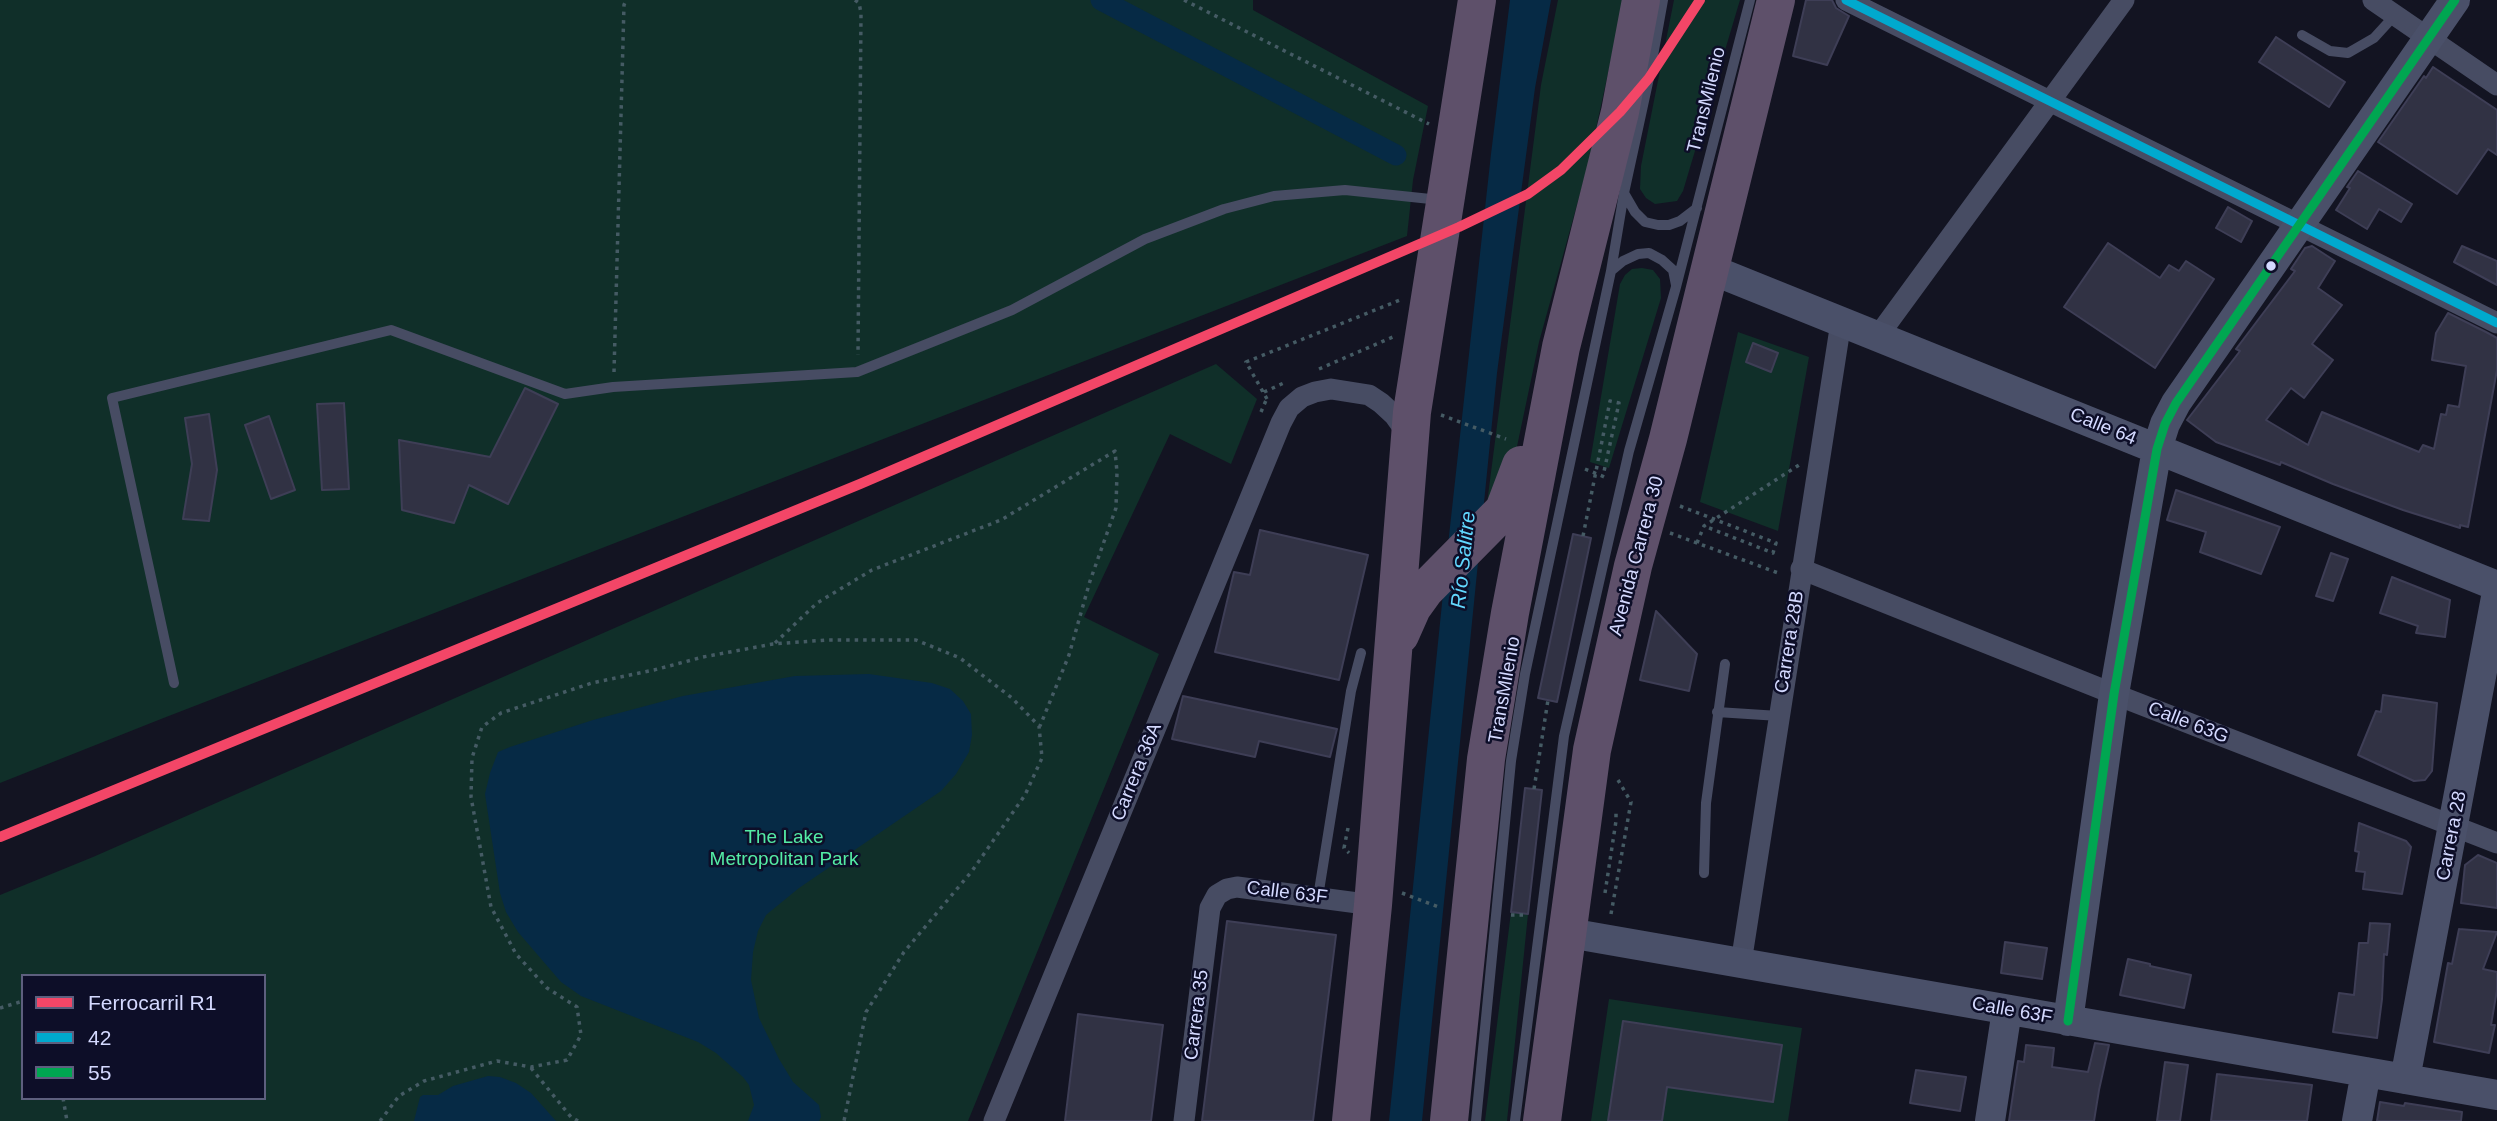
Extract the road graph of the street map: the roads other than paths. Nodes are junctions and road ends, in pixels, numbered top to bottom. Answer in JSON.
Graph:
{"nodes":[{"id":1,"x":1477,"y":0,"type":"edge"},
{"id":2,"x":1641,"y":0,"type":"edge"},
{"id":3,"x":1663,"y":0,"type":"edge"},
{"id":4,"x":1750,"y":0,"type":"edge"},
{"id":5,"x":1776,"y":0,"type":"edge"},
{"id":6,"x":1846,"y":0,"type":"edge"},
{"id":7,"x":2124,"y":0,"type":"edge"},
{"id":8,"x":2373,"y":0,"type":"edge"},
{"id":9,"x":2455,"y":0,"type":"edge"},
{"id":10,"x":2395,"y":15,"type":"junction"},
{"id":11,"x":2302,"y":36,"type":"dead end"},
{"id":12,"x":2429,"y":38,"type":"junction"},
{"id":13,"x":2497,"y":85,"type":"edge"},
{"id":14,"x":2051,"y":102,"type":"junction"},
{"id":15,"x":1624,"y":193,"type":"junction"},
{"id":16,"x":1445,"y":201,"type":"junction"},
{"id":17,"x":1698,"y":208,"type":"junction"},
{"id":18,"x":2300,"y":225,"type":"junction"},
{"id":19,"x":1710,"y":269,"type":"junction"},
{"id":20,"x":1611,"y":271,"type":"junction"},
{"id":21,"x":1676,"y":287,"type":"junction"},
{"id":22,"x":1841,"y":322,"type":"junction"},
{"id":23,"x":2497,"y":323,"type":"edge"},
{"id":24,"x":1878,"y":336,"type":"junction"},
{"id":25,"x":1561,"y":347,"type":"junction"},
{"id":26,"x":1419,"y":368,"type":"junction"},
{"id":27,"x":1368,"y":396,"type":"junction"},
{"id":28,"x":1410,"y":438,"type":"junction"},
{"id":29,"x":2157,"y":449,"type":"junction"},
{"id":30,"x":1800,"y":575,"type":"junction"},
{"id":31,"x":2497,"y":586,"type":"edge"},
{"id":32,"x":2497,"y":592,"type":"edge"},
{"id":33,"x":1377,"y":655,"type":"junction"},
{"id":34,"x":1725,"y":664,"type":"dead end"},
{"id":35,"x":174,"y":682,"type":"dead end"},
{"id":36,"x":2114,"y":694,"type":"junction"},
{"id":37,"x":1717,"y":712,"type":"junction"},
{"id":38,"x":1779,"y":716,"type":"junction"},
{"id":39,"x":2454,"y":826,"type":"junction"},
{"id":40,"x":2497,"y":843,"type":"edge"},
{"id":41,"x":1704,"y":873,"type":"dead end"},
{"id":42,"x":1318,"y":897,"type":"junction"},
{"id":43,"x":1373,"y":905,"type":"junction"},
{"id":44,"x":1210,"y":908,"type":"joint"},
{"id":45,"x":1583,"y":935,"type":"junction"},
{"id":46,"x":1741,"y":963,"type":"junction"},
{"id":47,"x":2007,"y":1010,"type":"junction"},
{"id":48,"x":2068,"y":1021,"type":"junction"},
{"id":49,"x":2366,"y":1072,"type":"junction"},
{"id":50,"x":2405,"y":1079,"type":"junction"},
{"id":51,"x":2497,"y":1095,"type":"edge"},
{"id":52,"x":994,"y":1121,"type":"edge"},
{"id":53,"x":1184,"y":1121,"type":"edge"},
{"id":54,"x":1351,"y":1121,"type":"edge"},
{"id":55,"x":1449,"y":1121,"type":"edge"},
{"id":56,"x":1476,"y":1121,"type":"edge"},
{"id":57,"x":1515,"y":1121,"type":"edge"},
{"id":58,"x":1542,"y":1121,"type":"edge"},
{"id":59,"x":1990,"y":1121,"type":"edge"},
{"id":60,"x":2357,"y":1121,"type":"edge"}],
"edges":[{"from":1,"to":16,"type":"highway"},
{"from":2,"to":25,"type":"highway"},
{"from":3,"to":15,"type":"lane","name":"TransMilenio"},
{"from":4,"to":17,"type":"lane","name":"TransMilenio"},
{"from":5,"to":19,"type":"highway","name":"Avenida Carrera 30"},
{"from":6,"to":14,"type":"street"},
{"from":7,"to":14,"type":"street"},
{"from":8,"to":10,"type":"street"},
{"from":9,"to":12,"type":"street"},
{"from":10,"to":11,"type":"lane"},
{"from":10,"to":12,"type":"street"},
{"from":12,"to":13,"type":"street"},
{"from":12,"to":18,"type":"street"},
{"from":14,"to":18,"type":"street"},
{"from":14,"to":24,"type":"street"},
{"from":15,"to":17,"type":"lane"},
{"from":15,"to":20,"type":"lane","name":"TransMilenio"},
{"from":16,"to":26,"type":"highway"},
{"from":16,"to":35,"type":"lane"},
{"from":17,"to":21,"type":"lane","name":"TransMilenio"},
{"from":18,"to":23,"type":"street"},
{"from":18,"to":29,"type":"street"},
{"from":19,"to":22,"type":"street","name":"Calle 64"},
{"from":19,"to":45,"type":"highway","name":"Avenida Carrera 30"},
{"from":20,"to":21,"type":"lane"},
{"from":20,"to":56,"type":"lane","name":"TransMilenio"},
{"from":21,"to":57,"type":"lane","name":"TransMilenio"},
{"from":22,"to":24,"type":"street","name":"Calle 64"},
{"from":22,"to":30,"type":"street","name":"Carrera 28B"},
{"from":24,"to":29,"type":"street","name":"Calle 64"},
{"from":25,"to":33,"type":"highway"},
{"from":25,"to":55,"type":"highway"},
{"from":26,"to":27,"type":"street"},
{"from":26,"to":28,"type":"highway"},
{"from":27,"to":28,"type":"street"},
{"from":27,"to":52,"type":"street","name":"Carrera 36A"},
{"from":28,"to":33,"type":"highway"},
{"from":29,"to":31,"type":"street","name":"Calle 64"},
{"from":29,"to":36,"type":"street"},
{"from":30,"to":36,"type":"street","name":"Calle 63G"},
{"from":30,"to":38,"type":"street","name":"Carrera 28B"},
{"from":32,"to":39,"type":"street","name":"Carrera 28"},
{"from":33,"to":42,"type":"lane"},
{"from":33,"to":43,"type":"highway"},
{"from":34,"to":37,"type":"lane"},
{"from":36,"to":39,"type":"street","name":"Calle 63G"},
{"from":36,"to":48,"type":"street"},
{"from":37,"to":38,"type":"lane"},
{"from":37,"to":41,"type":"lane"},
{"from":38,"to":46,"type":"street","name":"Carrera 28B"},
{"from":39,"to":40,"type":"street","name":"Calle 63G"},
{"from":39,"to":50,"type":"street","name":"Carrera 28"},
{"from":42,"to":43,"type":"street","name":"Calle 63F"},
{"from":42,"to":44,"type":"street","name":"Calle 63F"},
{"from":43,"to":54,"type":"highway"},
{"from":44,"to":53,"type":"street","name":"Carrera 35"},
{"from":45,"to":46,"type":"street","name":"Calle 63F"},
{"from":45,"to":58,"type":"highway","name":"Avenida Carrera 30"},
{"from":46,"to":47,"type":"street","name":"Calle 63F"},
{"from":47,"to":48,"type":"street","name":"Calle 63F"},
{"from":47,"to":59,"type":"street"},
{"from":48,"to":49,"type":"street","name":"Calle 63F"},
{"from":49,"to":50,"type":"street","name":"Calle 63F"},
{"from":49,"to":60,"type":"street"},
{"from":50,"to":51,"type":"street","name":"Calle 63F"}]}
